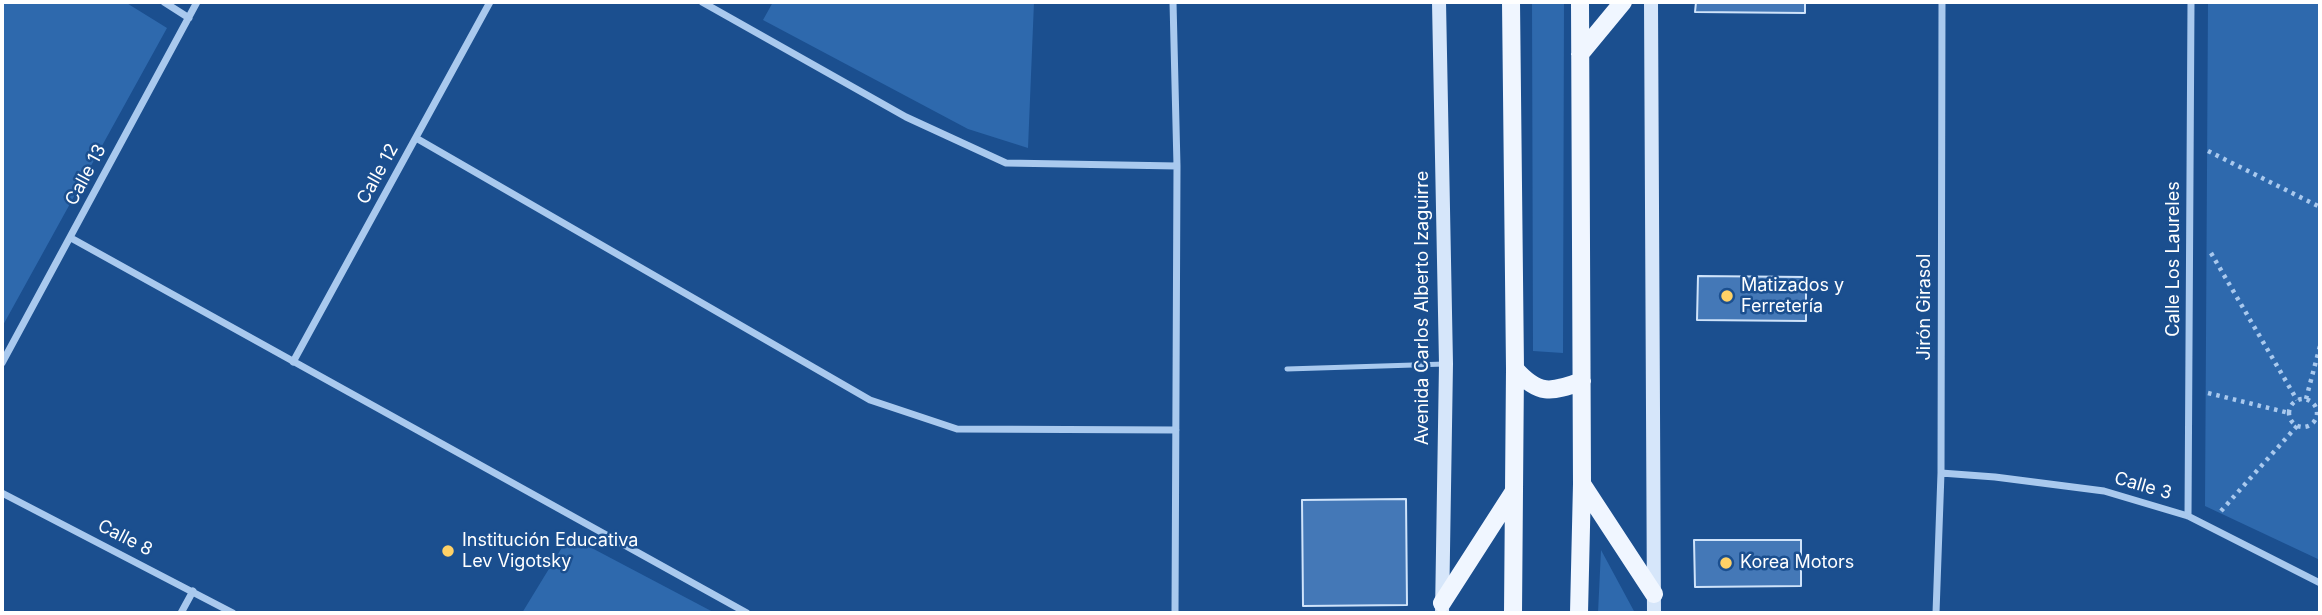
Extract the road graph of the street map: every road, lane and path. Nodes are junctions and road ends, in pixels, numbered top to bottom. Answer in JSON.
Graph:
{"nodes":[{"id":1,"x":164,"y":2,"type":"edge"},
{"id":2,"x":197,"y":2,"type":"edge"},
{"id":3,"x":490,"y":2,"type":"edge"},
{"id":4,"x":702,"y":2,"type":"edge"},
{"id":5,"x":1173,"y":2,"type":"edge"},
{"id":6,"x":1439,"y":2,"type":"edge"},
{"id":7,"x":1511,"y":2,"type":"edge"},
{"id":8,"x":1580,"y":2,"type":"edge"},
{"id":9,"x":1623,"y":2,"type":"edge"},
{"id":10,"x":1651,"y":2,"type":"edge"},
{"id":11,"x":1942,"y":2,"type":"edge"},
{"id":12,"x":2191,"y":2,"type":"edge"},
{"id":13,"x":189,"y":18,"type":"junction"},
{"id":14,"x":1580,"y":54,"type":"junction"},
{"id":15,"x":416,"y":138,"type":"junction"},
{"id":16,"x":2190,"y":142,"type":"junction"},
{"id":17,"x":1177,"y":166,"type":"junction"},
{"id":18,"x":2320,"y":207,"type":"edge"},
{"id":19,"x":2190,"y":217,"type":"junction"},
{"id":20,"x":71,"y":239,"type":"junction"},
{"id":21,"x":2320,"y":346,"type":"edge"},
{"id":22,"x":293,"y":362,"type":"junction"},
{"id":23,"x":2,"y":363,"type":"edge"},
{"id":24,"x":1446,"y":364,"type":"junction"},
{"id":25,"x":1287,"y":369,"type":"dead end"},
{"id":26,"x":1515,"y":369,"type":"junction"},
{"id":27,"x":1582,"y":381,"type":"junction"},
{"id":28,"x":2189,"y":389,"type":"junction"},
{"id":29,"x":2306,"y":399,"type":"junction"},
{"id":30,"x":2297,"y":400,"type":"junction"},
{"id":31,"x":2318,"y":408,"type":"edge"},
{"id":32,"x":2289,"y":412,"type":"junction"},
{"id":33,"x":2297,"y":426,"type":"junction"},
{"id":34,"x":1176,"y":430,"type":"junction"},
{"id":35,"x":1941,"y":473,"type":"junction"},
{"id":36,"x":1582,"y":484,"type":"junction"},
{"id":37,"x":1514,"y":491,"type":"junction"},
{"id":38,"x":2,"y":493,"type":"edge"},
{"id":39,"x":2188,"y":516,"type":"junction"},
{"id":40,"x":2208,"y":526,"type":"junction"},
{"id":41,"x":2320,"y":583,"type":"edge"},
{"id":42,"x":193,"y":591,"type":"junction"},
{"id":43,"x":1654,"y":594,"type":"junction"},
{"id":44,"x":1442,"y":608,"type":"edge"},
{"id":45,"x":181,"y":613,"type":"edge"},
{"id":46,"x":233,"y":613,"type":"edge"},
{"id":47,"x":747,"y":613,"type":"edge"},
{"id":48,"x":1175,"y":613,"type":"edge"},
{"id":49,"x":1513,"y":613,"type":"edge"},
{"id":50,"x":1578,"y":613,"type":"edge"},
{"id":51,"x":1654,"y":613,"type":"edge"},
{"id":52,"x":1936,"y":613,"type":"edge"}],
"edges":[{"from":1,"to":13,"type":"street"},
{"from":2,"to":13,"type":"street","name":"Calle 13"},
{"from":3,"to":15,"type":"street","name":"Calle 12"},
{"from":4,"to":17,"type":"street"},
{"from":5,"to":17,"type":"street"},
{"from":6,"to":24,"type":"street","name":"Avenida Carlos Alberto Izaguirre"},
{"from":7,"to":26,"type":"main road"},
{"from":8,"to":14,"type":"main road"},
{"from":9,"to":14,"type":"main road"},
{"from":10,"to":43,"type":"street"},
{"from":11,"to":35,"type":"street","name":"Jirón Girasol"},
{"from":12,"to":16,"type":"street","name":"Calle Los Laureles"},
{"from":13,"to":20,"type":"street","name":"Calle 13"},
{"from":14,"to":27,"type":"main road"},
{"from":15,"to":22,"type":"street","name":"Calle 12"},
{"from":15,"to":34,"type":"street"},
{"from":16,"to":18,"type":"path"},
{"from":16,"to":19,"type":"street","name":"Calle Los Laureles"},
{"from":17,"to":34,"type":"street"},
{"from":19,"to":28,"type":"street","name":"Calle Los Laureles"},
{"from":19,"to":30,"type":"path"},
{"from":20,"to":22,"type":"street"},
{"from":20,"to":23,"type":"street","name":"Calle 13"},
{"from":21,"to":29,"type":"path"},
{"from":22,"to":47,"type":"street"},
{"from":24,"to":25,"type":"lane"},
{"from":24,"to":44,"type":"street","name":"Avenida Carlos Alberto Izaguirre"},
{"from":26,"to":27,"type":"main road"},
{"from":26,"to":37,"type":"main road"},
{"from":27,"to":36,"type":"main road"},
{"from":28,"to":32,"type":"path"},
{"from":28,"to":39,"type":"street","name":"Calle Los Laureles"},
{"from":29,"to":30,"type":"path"},
{"from":29,"to":31,"type":"path"},
{"from":30,"to":32,"type":"path"},
{"from":31,"to":33,"type":"path"},
{"from":32,"to":33,"type":"path"},
{"from":33,"to":40,"type":"path"},
{"from":34,"to":48,"type":"street"},
{"from":35,"to":39,"type":"street","name":"Calle 3"},
{"from":35,"to":52,"type":"street","name":"Jirón Girasol"},
{"from":36,"to":43,"type":"main road"},
{"from":36,"to":50,"type":"main road"},
{"from":37,"to":44,"type":"main road"},
{"from":37,"to":49,"type":"main road"},
{"from":38,"to":42,"type":"street","name":"Calle 8"},
{"from":39,"to":40,"type":"street","name":"Calle 3"},
{"from":40,"to":41,"type":"street","name":"Calle 3"},
{"from":42,"to":45,"type":"street"},
{"from":42,"to":46,"type":"street","name":"Calle 8"},
{"from":43,"to":51,"type":"street"}]}
